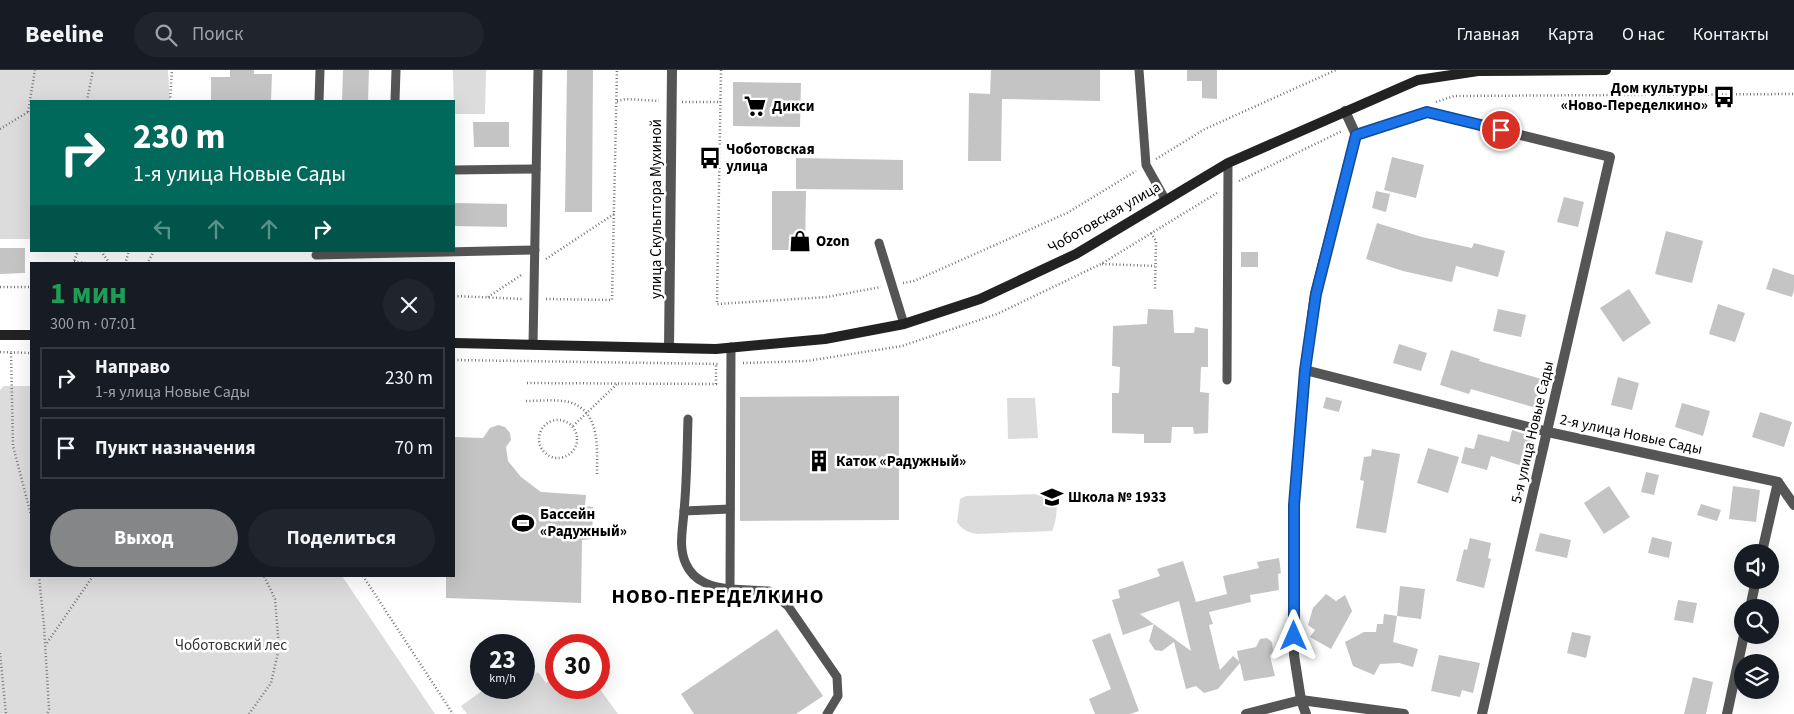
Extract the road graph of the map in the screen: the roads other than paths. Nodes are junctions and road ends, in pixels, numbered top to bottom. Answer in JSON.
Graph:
{"nodes":[{"id":1,"x":320,"y":70,"type":"edge"},
{"id":2,"x":396,"y":70,"type":"edge"},
{"id":3,"x":538,"y":70,"type":"edge"},
{"id":4,"x":672,"y":70,"type":"edge"},
{"id":5,"x":1139,"y":70,"type":"edge"},
{"id":6,"x":1478,"y":70,"type":"edge"},
{"id":7,"x":1606,"y":70,"type":"edge"},
{"id":8,"x":320,"y":100,"type":"edge"},
{"id":9,"x":395,"y":100,"type":"edge"},
{"id":10,"x":1345,"y":111,"type":"junction"},
{"id":11,"x":1356,"y":135,"type":"junction"},
{"id":12,"x":1228,"y":163,"type":"junction"},
{"id":13,"x":536,"y":169,"type":"junction"},
{"id":14,"x":455,"y":170,"type":"edge"},
{"id":15,"x":1165,"y":199,"type":"junction"},
{"id":16,"x":879,"y":242,"type":"dead end"},
{"id":17,"x":535,"y":250,"type":"junction"},
{"id":18,"x":316,"y":257,"type":"edge"},
{"id":19,"x":904,"y":324,"type":"junction"},
{"id":20,"x":0,"y":335,"type":"edge"},
{"id":21,"x":30,"y":336,"type":"edge"},
{"id":22,"x":455,"y":343,"type":"edge"},
{"id":23,"x":533,"y":345,"type":"junction"},
{"id":24,"x":731,"y":347,"type":"junction"},
{"id":25,"x":670,"y":348,"type":"junction"},
{"id":26,"x":1305,"y":370,"type":"junction"},
{"id":27,"x":1227,"y":380,"type":"dead end"},
{"id":28,"x":688,"y":419,"type":"dead end"},
{"id":29,"x":1548,"y":432,"type":"junction"},
{"id":30,"x":1778,"y":482,"type":"junction"},
{"id":31,"x":1794,"y":505,"type":"edge"},
{"id":32,"x":730,"y":509,"type":"junction"},
{"id":33,"x":684,"y":511,"type":"junction"},
{"id":34,"x":1764,"y":544,"type":"edge"},
{"id":35,"x":730,"y":590,"type":"junction"},
{"id":36,"x":1742,"y":644,"type":"edge"},
{"id":37,"x":1301,"y":700,"type":"junction"},
{"id":38,"x":827,"y":714,"type":"edge"},
{"id":39,"x":1246,"y":714,"type":"edge"},
{"id":40,"x":1306,"y":714,"type":"edge"},
{"id":41,"x":1404,"y":714,"type":"edge"},
{"id":42,"x":1482,"y":714,"type":"edge"},
{"id":43,"x":1727,"y":714,"type":"edge"}],
"edges":[{"from":1,"to":8,"type":"lane"},
{"from":2,"to":9,"type":"lane"},
{"from":3,"to":13,"type":"lane"},
{"from":4,"to":25,"type":"street","name":"улица Скульптора Мухиной"},
{"from":5,"to":15,"type":"lane"},
{"from":6,"to":7,"type":"main road","name":"Чоботовская улица"},
{"from":6,"to":10,"type":"main road","name":"Чоботовская улица"},
{"from":10,"to":11,"type":"street"},
{"from":10,"to":12,"type":"main road","name":"Чоботовская улица"},
{"from":11,"to":26,"type":"street"},
{"from":11,"to":29,"type":"street","name":"5-я улица Новые Сады"},
{"from":12,"to":15,"type":"main road","name":"Чоботовская улица"},
{"from":12,"to":27,"type":"lane"},
{"from":13,"to":14,"type":"lane"},
{"from":13,"to":17,"type":"lane"},
{"from":15,"to":19,"type":"main road","name":"Чоботовская улица"},
{"from":16,"to":19,"type":"lane"},
{"from":17,"to":18,"type":"lane"},
{"from":17,"to":23,"type":"lane"},
{"from":19,"to":24,"type":"main road","name":"Чоботовская улица"},
{"from":20,"to":21,"type":"main road"},
{"from":22,"to":23,"type":"main road","name":"Чоботовская улица"},
{"from":23,"to":25,"type":"main road","name":"Чоботовская улица"},
{"from":24,"to":25,"type":"main road","name":"Чоботовская улица"},
{"from":24,"to":32,"type":"lane"},
{"from":26,"to":29,"type":"street","name":"2-я улица Новые Сады"},
{"from":26,"to":37,"type":"street"},
{"from":28,"to":33,"type":"lane"},
{"from":29,"to":30,"type":"street","name":"2-я улица Новые Сады"},
{"from":29,"to":42,"type":"street","name":"5-я улица Новые Сады"},
{"from":30,"to":31,"type":"street"},
{"from":30,"to":34,"type":"street"},
{"from":32,"to":33,"type":"lane"},
{"from":32,"to":35,"type":"lane"},
{"from":33,"to":35,"type":"lane"},
{"from":35,"to":38,"type":"lane"},
{"from":36,"to":43,"type":"street"},
{"from":37,"to":39,"type":"street"},
{"from":37,"to":40,"type":"street"},
{"from":37,"to":41,"type":"street"}]}
